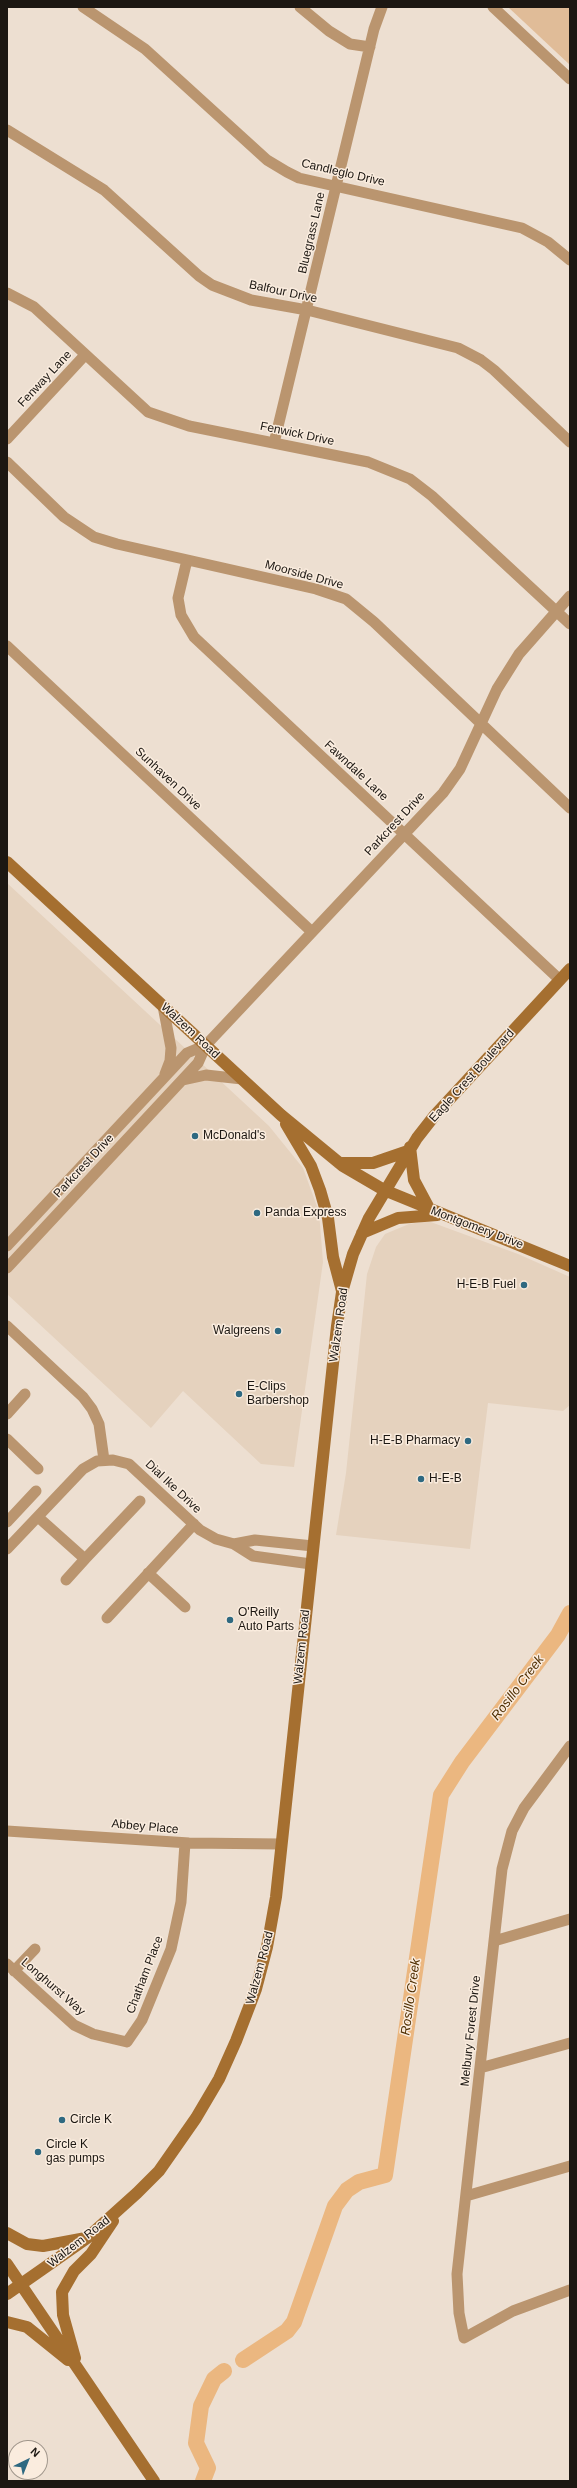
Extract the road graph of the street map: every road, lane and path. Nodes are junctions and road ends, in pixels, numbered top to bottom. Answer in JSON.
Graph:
{"nodes":[{"id":1,"x":83,"y":7,"type":"edge"},
{"id":2,"x":300,"y":7,"type":"edge"},
{"id":3,"x":382,"y":7,"type":"edge"},
{"id":4,"x":493,"y":7,"type":"edge"},
{"id":5,"x":370,"y":47,"type":"junction"},
{"id":6,"x":570,"y":79,"type":"edge"},
{"id":7,"x":7,"y":130,"type":"edge"},
{"id":8,"x":337,"y":185,"type":"junction"},
{"id":9,"x":570,"y":260,"type":"edge"},
{"id":10,"x":7,"y":293,"type":"edge"},
{"id":11,"x":307,"y":310,"type":"junction"},
{"id":12,"x":85,"y":355,"type":"junction"},
{"id":13,"x":7,"y":439,"type":"edge"},
{"id":14,"x":570,"y":442,"type":"edge"},
{"id":15,"x":274,"y":443,"type":"junction"},
{"id":16,"x":7,"y":462,"type":"edge"},
{"id":17,"x":187,"y":560,"type":"junction"},
{"id":18,"x":570,"y":596,"type":"edge"},
{"id":19,"x":556,"y":611,"type":"junction"},
{"id":20,"x":570,"y":624,"type":"edge"},
{"id":21,"x":7,"y":646,"type":"edge"},
{"id":22,"x":480,"y":724,"type":"junction"},
{"id":23,"x":570,"y":808,"type":"edge"},
{"id":24,"x":404,"y":834,"type":"junction"},
{"id":25,"x":7,"y":862,"type":"edge"},
{"id":26,"x":312,"y":932,"type":"junction"},
{"id":27,"x":570,"y":969,"type":"edge"},
{"id":28,"x":560,"y":980,"type":"junction"},
{"id":29,"x":163,"y":1006,"type":"junction"},
{"id":30,"x":206,"y":1045,"type":"junction"},
{"id":31,"x":163,"y":1079,"type":"junction"},
{"id":32,"x":242,"y":1079,"type":"junction"},
{"id":33,"x":181,"y":1081,"type":"junction"},
{"id":34,"x":280,"y":1115,"type":"junction"},
{"id":35,"x":409,"y":1149,"type":"junction"},
{"id":36,"x":339,"y":1163,"type":"junction"},
{"id":37,"x":384,"y":1190,"type":"junction"},
{"id":38,"x":430,"y":1210,"type":"junction"},
{"id":39,"x":442,"y":1214,"type":"junction"},
{"id":40,"x":362,"y":1233,"type":"junction"},
{"id":41,"x":7,"y":1246,"type":"edge"},
{"id":42,"x":570,"y":1266,"type":"edge"},
{"id":43,"x":7,"y":1268,"type":"edge"},
{"id":44,"x":342,"y":1292,"type":"junction"},
{"id":45,"x":7,"y":1326,"type":"edge"},
{"id":46,"x":25,"y":1394,"type":"dead end"},
{"id":47,"x":7,"y":1414,"type":"edge"},
{"id":48,"x":7,"y":1439,"type":"edge"},
{"id":49,"x":104,"y":1460,"type":"junction"},
{"id":50,"x":38,"y":1469,"type":"dead end"},
{"id":51,"x":36,"y":1491,"type":"dead end"},
{"id":52,"x":140,"y":1501,"type":"dead end"},
{"id":53,"x":38,"y":1517,"type":"junction"},
{"id":54,"x":7,"y":1523,"type":"edge"},
{"id":55,"x":194,"y":1524,"type":"junction"},
{"id":56,"x":19,"y":1536,"type":"junction"},
{"id":57,"x":234,"y":1544,"type":"junction"},
{"id":58,"x":314,"y":1546,"type":"junction"},
{"id":59,"x":7,"y":1550,"type":"edge"},
{"id":60,"x":85,"y":1559,"type":"junction"},
{"id":61,"x":311,"y":1564,"type":"junction"},
{"id":62,"x":148,"y":1573,"type":"junction"},
{"id":63,"x":66,"y":1580,"type":"dead end"},
{"id":64,"x":185,"y":1607,"type":"dead end"},
{"id":65,"x":107,"y":1618,"type":"dead end"},
{"id":66,"x":570,"y":1746,"type":"edge"},
{"id":67,"x":7,"y":1831,"type":"edge"},
{"id":68,"x":185,"y":1843,"type":"junction"},
{"id":69,"x":281,"y":1844,"type":"junction"},
{"id":70,"x":570,"y":1919,"type":"edge"},
{"id":71,"x":494,"y":1942,"type":"junction"},
{"id":72,"x":35,"y":1949,"type":"dead end"},
{"id":73,"x":11,"y":1968,"type":"edge"},
{"id":74,"x":127,"y":2042,"type":"joint"},
{"id":75,"x":570,"y":2043,"type":"edge"},
{"id":76,"x":480,"y":2068,"type":"junction"},
{"id":77,"x":570,"y":2166,"type":"edge"},
{"id":78,"x":466,"y":2196,"type":"junction"},
{"id":79,"x":122,"y":2207,"type":"junction"},
{"id":80,"x":7,"y":2232,"type":"edge"},
{"id":81,"x":88,"y":2238,"type":"junction"},
{"id":82,"x":7,"y":2264,"type":"edge"},
{"id":83,"x":21,"y":2284,"type":"junction"},
{"id":84,"x":570,"y":2290,"type":"edge"},
{"id":85,"x":7,"y":2294,"type":"edge"},
{"id":86,"x":7,"y":2322,"type":"edge"},
{"id":87,"x":78,"y":2368,"type":"junction"},
{"id":88,"x":154,"y":2481,"type":"edge"}],
"edges":[{"from":1,"to":8,"type":"street","name":"Candleglo Drive"},
{"from":2,"to":5,"type":"street"},
{"from":3,"to":5,"type":"street","name":"Bluegrass Lane"},
{"from":4,"to":6,"type":"street"},
{"from":5,"to":8,"type":"street","name":"Bluegrass Lane"},
{"from":7,"to":11,"type":"street","name":"Balfour Drive"},
{"from":8,"to":9,"type":"street","name":"Candleglo Drive"},
{"from":8,"to":11,"type":"street","name":"Bluegrass Lane"},
{"from":10,"to":12,"type":"street","name":"Fenwick Drive"},
{"from":11,"to":14,"type":"street","name":"Balfour Drive"},
{"from":11,"to":15,"type":"street","name":"Bluegrass Lane"},
{"from":12,"to":13,"type":"street","name":"Fenway Lane"},
{"from":12,"to":15,"type":"street","name":"Fenwick Drive"},
{"from":15,"to":19,"type":"street","name":"Fenwick Drive"},
{"from":16,"to":17,"type":"street","name":"Moorside Drive"},
{"from":17,"to":22,"type":"street","name":"Moorside Drive"},
{"from":17,"to":24,"type":"street","name":"Fawndale Lane"},
{"from":18,"to":19,"type":"street","name":"Parkcrest Drive"},
{"from":19,"to":20,"type":"street","name":"Fenwick Drive"},
{"from":19,"to":22,"type":"street","name":"Parkcrest Drive"},
{"from":21,"to":26,"type":"street","name":"Sunhaven Drive"},
{"from":22,"to":23,"type":"street","name":"Moorside Drive"},
{"from":22,"to":24,"type":"street","name":"Parkcrest Drive"},
{"from":24,"to":26,"type":"street","name":"Parkcrest Drive"},
{"from":24,"to":28,"type":"street","name":"Fawndale Lane"},
{"from":25,"to":29,"type":"main road","name":"Walzem Road"},
{"from":26,"to":30,"type":"street","name":"Parkcrest Drive"},
{"from":27,"to":28,"type":"main road","name":"Eagle Crest Boulevard"},
{"from":28,"to":35,"type":"main road","name":"Eagle Crest Boulevard"},
{"from":29,"to":30,"type":"main road","name":"Walzem Road"},
{"from":29,"to":31,"type":"street","name":"Parkcrest Drive"},
{"from":30,"to":31,"type":"street","name":"Parkcrest Drive"},
{"from":30,"to":32,"type":"main road","name":"Walzem Road"},
{"from":30,"to":33,"type":"street","name":"Parkcrest Drive"},
{"from":31,"to":41,"type":"street","name":"Parkcrest Drive"},
{"from":32,"to":33,"type":"street"},
{"from":32,"to":34,"type":"main road","name":"Walzem Road"},
{"from":33,"to":43,"type":"street","name":"Parkcrest Drive"},
{"from":34,"to":36,"type":"main road","name":"Walzem Road"},
{"from":34,"to":44,"type":"main road"},
{"from":35,"to":36,"type":"main road"},
{"from":35,"to":37,"type":"main road","name":"Eagle Crest Boulevard"},
{"from":35,"to":38,"type":"main road"},
{"from":36,"to":37,"type":"main road","name":"Walzem Road"},
{"from":37,"to":38,"type":"main road","name":"Montgomery Drive"},
{"from":37,"to":40,"type":"main road","name":"Walzem Road"},
{"from":38,"to":39,"type":"main road","name":"Montgomery Drive"},
{"from":39,"to":40,"type":"main road"},
{"from":39,"to":42,"type":"main road","name":"Montgomery Drive"},
{"from":40,"to":44,"type":"main road","name":"Walzem Road"},
{"from":44,"to":58,"type":"main road","name":"Walzem Road"},
{"from":45,"to":49,"type":"street"},
{"from":46,"to":47,"type":"street"},
{"from":48,"to":50,"type":"street"},
{"from":49,"to":53,"type":"street","name":"Dial Ike Drive"},
{"from":49,"to":55,"type":"street","name":"Dial Ike Drive"},
{"from":51,"to":54,"type":"street"},
{"from":52,"to":60,"type":"street"},
{"from":53,"to":56,"type":"street","name":"Dial Ike Drive"},
{"from":53,"to":60,"type":"street"},
{"from":54,"to":56,"type":"street"},
{"from":55,"to":57,"type":"street","name":"Dial Ike Drive"},
{"from":55,"to":62,"type":"street"},
{"from":56,"to":59,"type":"street","name":"Dial Ike Drive"},
{"from":57,"to":58,"type":"street","name":"Dial Ike Drive"},
{"from":57,"to":61,"type":"street","name":"Dial Ike Drive"},
{"from":58,"to":61,"type":"main road","name":"Walzem Road"},
{"from":60,"to":63,"type":"street"},
{"from":61,"to":69,"type":"main road","name":"Walzem Road"},
{"from":62,"to":64,"type":"street"},
{"from":62,"to":65,"type":"street"},
{"from":66,"to":71,"type":"street","name":"Melbury Forest Drive"},
{"from":67,"to":68,"type":"street","name":"Abbey Place"},
{"from":68,"to":69,"type":"street","name":"Abbey Place"},
{"from":68,"to":74,"type":"street","name":"Chatham Place"},
{"from":69,"to":79,"type":"main road","name":"Walzem Road"},
{"from":70,"to":71,"type":"street"},
{"from":71,"to":76,"type":"street","name":"Melbury Forest Drive"},
{"from":72,"to":73,"type":"street"},
{"from":73,"to":74,"type":"street","name":"Longhurst Way"},
{"from":75,"to":76,"type":"street"},
{"from":76,"to":78,"type":"street","name":"Melbury Forest Drive"},
{"from":77,"to":78,"type":"street"},
{"from":78,"to":84,"type":"street","name":"Melbury Forest Drive"},
{"from":79,"to":81,"type":"main road","name":"Walzem Road"},
{"from":79,"to":87,"type":"main road"},
{"from":80,"to":81,"type":"main road"},
{"from":81,"to":83,"type":"main road","name":"Walzem Road"},
{"from":82,"to":83,"type":"main road"},
{"from":83,"to":85,"type":"main road","name":"Walzem Road"},
{"from":83,"to":87,"type":"main road"},
{"from":86,"to":87,"type":"main road"},
{"from":87,"to":88,"type":"main road"}]}
